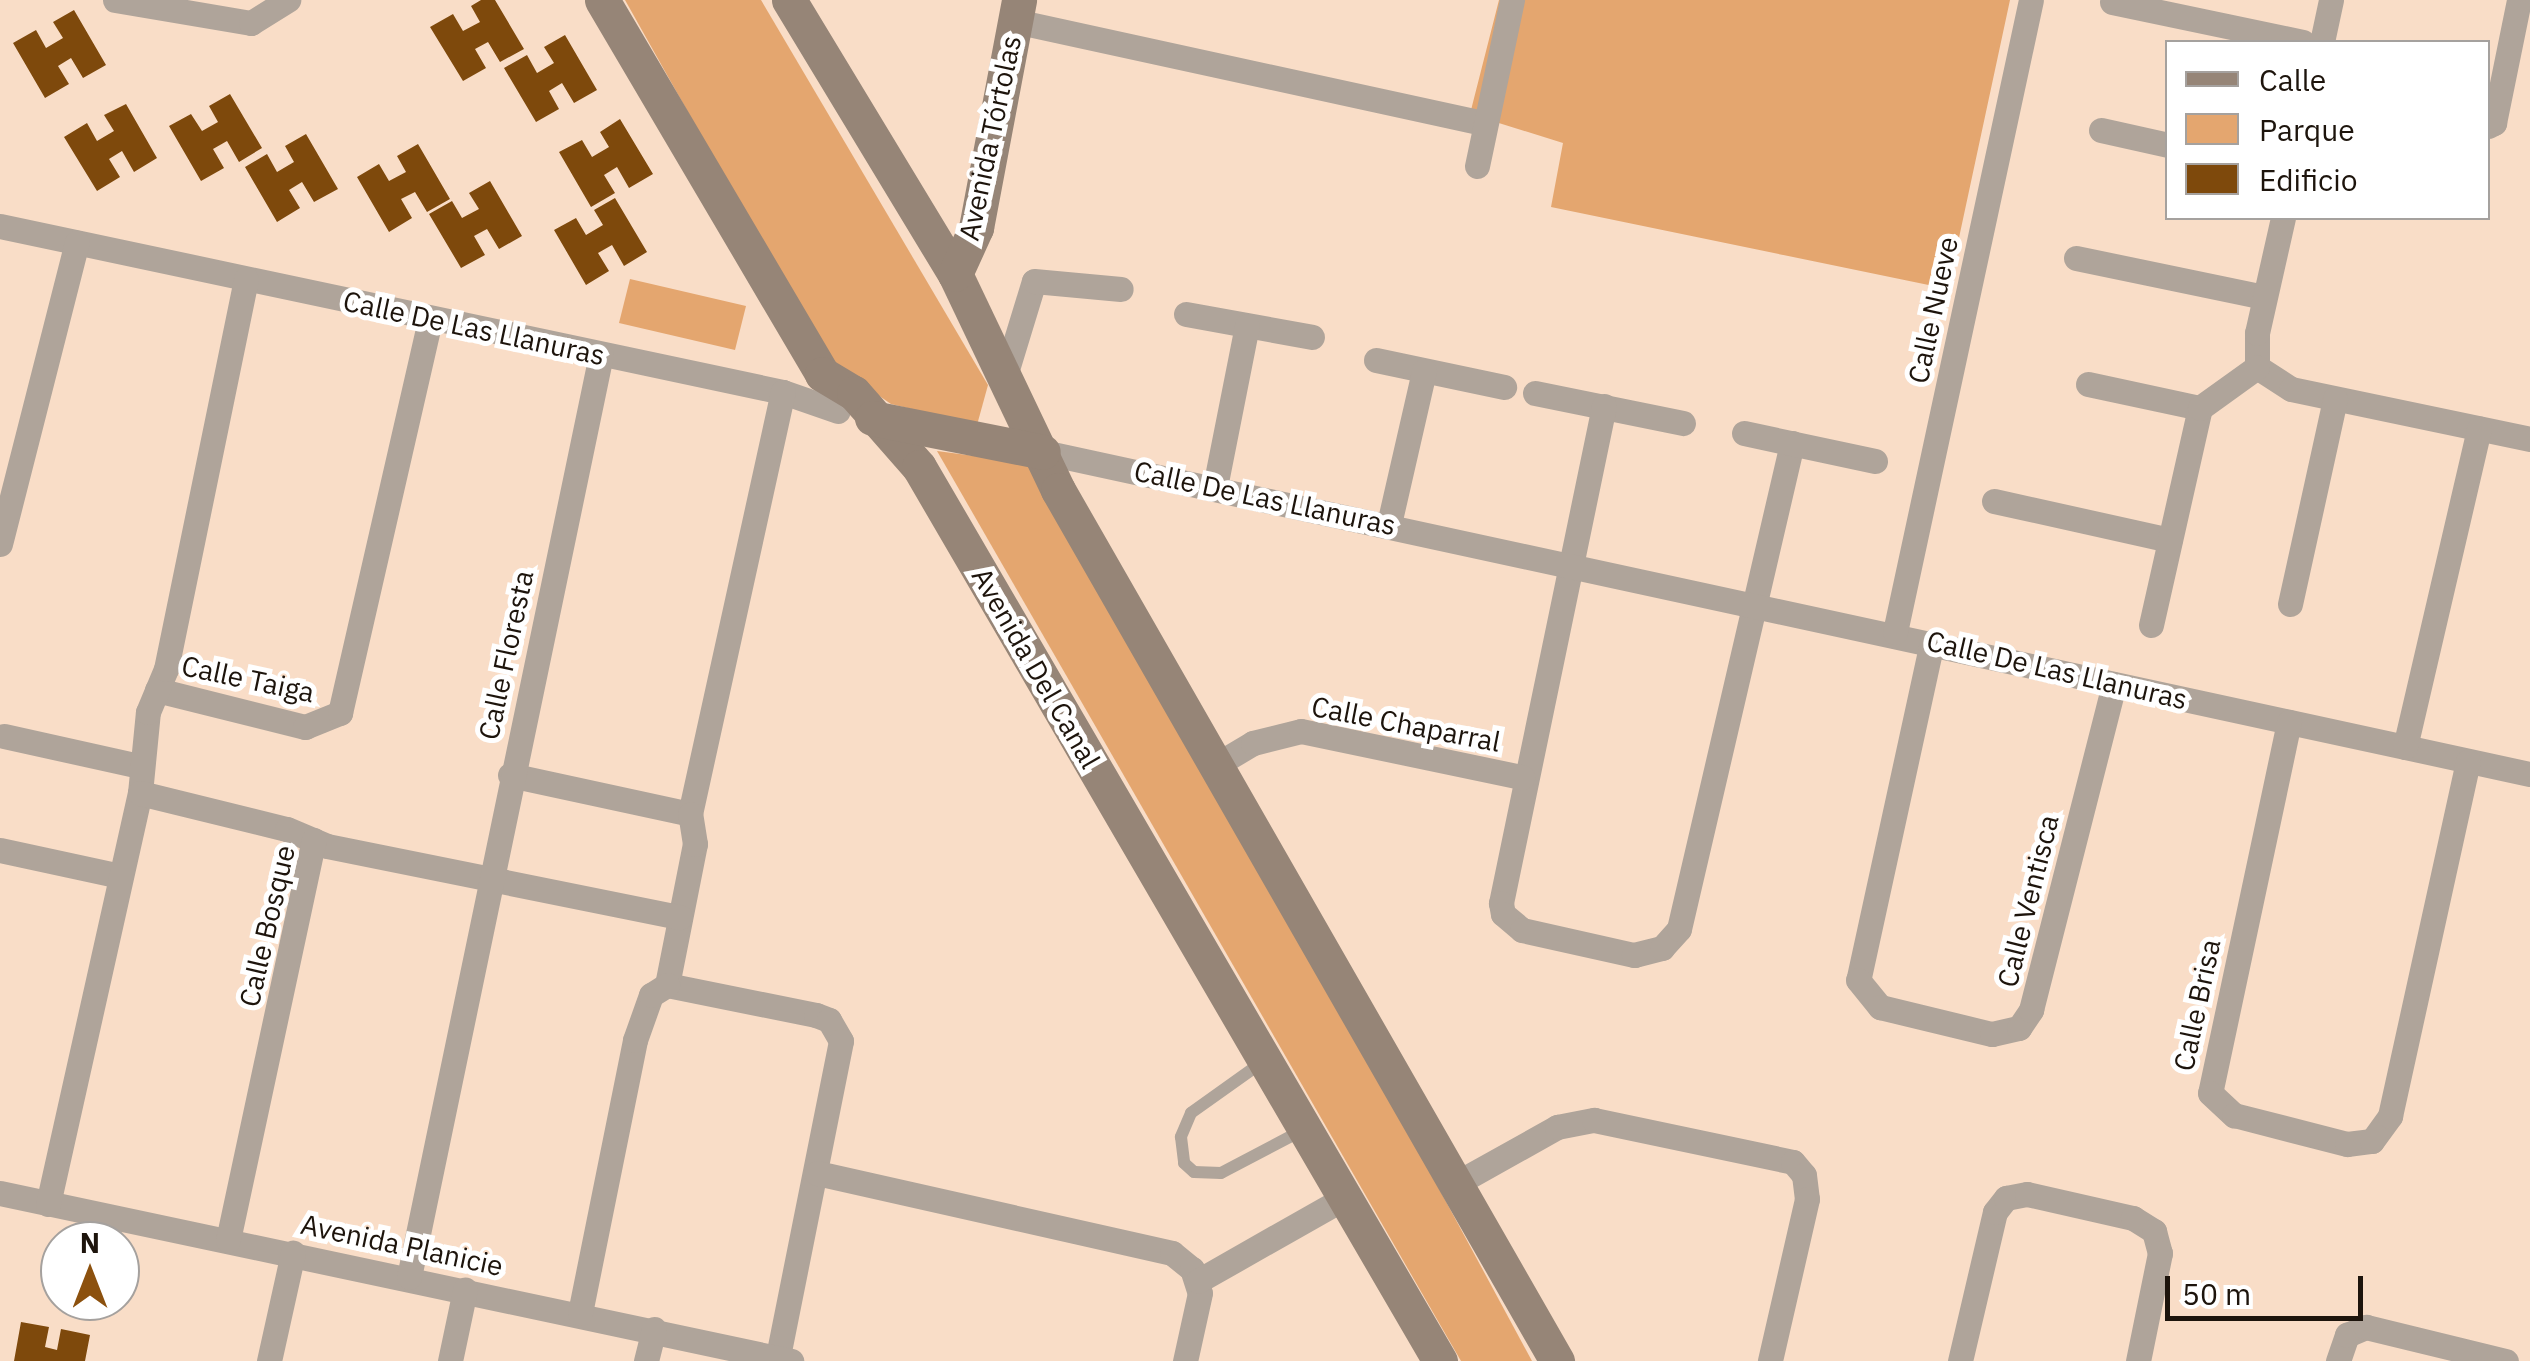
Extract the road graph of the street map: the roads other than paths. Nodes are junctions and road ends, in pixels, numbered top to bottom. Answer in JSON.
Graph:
{"nodes":[{"id":1,"x":114,"y":0,"type":"edge"},
{"id":2,"x":288,"y":0,"type":"edge"},
{"id":3,"x":602,"y":0,"type":"edge"},
{"id":4,"x":788,"y":0,"type":"edge"},
{"id":5,"x":1512,"y":0,"type":"edge"},
{"id":6,"x":2031,"y":0,"type":"edge"},
{"id":7,"x":2331,"y":0,"type":"edge"},
{"id":8,"x":2519,"y":0,"type":"edge"},
{"id":9,"x":2112,"y":2,"type":"edge"},
{"id":10,"x":1017,"y":10,"type":"edge"},
{"id":11,"x":2294,"y":40,"type":"edge"},
{"id":12,"x":2322,"y":40,"type":"edge"},
{"id":13,"x":1484,"y":123,"type":"junction"},
{"id":14,"x":2490,"y":124,"type":"edge"},
{"id":15,"x":2101,"y":130,"type":"dead end"},
{"id":16,"x":2165,"y":144,"type":"edge"},
{"id":17,"x":1477,"y":166,"type":"dead end"},
{"id":18,"x":2282,"y":220,"type":"edge"},
{"id":19,"x":0,"y":226,"type":"edge"},
{"id":20,"x":77,"y":242,"type":"junction"},
{"id":21,"x":2076,"y":258,"type":"dead end"},
{"id":22,"x":955,"y":274,"type":"junction"},
{"id":23,"x":246,"y":278,"type":"junction"},
{"id":24,"x":1121,"y":290,"type":"dead end"},
{"id":25,"x":2264,"y":297,"type":"junction"},
{"id":26,"x":1186,"y":314,"type":"dead end"},
{"id":27,"x":430,"y":319,"type":"junction"},
{"id":28,"x":1247,"y":326,"type":"junction"},
{"id":29,"x":1312,"y":337,"type":"dead end"},
{"id":30,"x":600,"y":355,"type":"junction"},
{"id":31,"x":1376,"y":360,"type":"dead end"},
{"id":32,"x":2257,"y":368,"type":"junction"},
{"id":33,"x":1424,"y":370,"type":"junction"},
{"id":34,"x":1004,"y":379,"type":"junction"},
{"id":35,"x":2088,"y":384,"type":"dead end"},
{"id":36,"x":1504,"y":387,"type":"dead end"},
{"id":37,"x":783,"y":392,"type":"junction"},
{"id":38,"x":1535,"y":393,"type":"dead end"},
{"id":39,"x":2334,"y":398,"type":"junction"},
{"id":40,"x":1604,"y":406,"type":"junction"},
{"id":41,"x":2200,"y":408,"type":"junction"},
{"id":42,"x":838,"y":411,"type":"joint"},
{"id":43,"x":882,"y":420,"type":"junction"},
{"id":44,"x":1683,"y":423,"type":"dead end"},
{"id":45,"x":2479,"y":428,"type":"junction"},
{"id":46,"x":1744,"y":433,"type":"dead end"},
{"id":47,"x":2530,"y":439,"type":"edge"},
{"id":48,"x":1792,"y":443,"type":"junction"},
{"id":49,"x":1043,"y":452,"type":"junction"},
{"id":50,"x":1875,"y":461,"type":"dead end"},
{"id":51,"x":1215,"y":487,"type":"junction"},
{"id":52,"x":1994,"y":501,"type":"dead end"},
{"id":53,"x":1389,"y":524,"type":"junction"},
{"id":54,"x":2170,"y":540,"type":"junction"},
{"id":55,"x":0,"y":544,"type":"edge"},
{"id":56,"x":1570,"y":562,"type":"junction"},
{"id":57,"x":1756,"y":604,"type":"junction"},
{"id":58,"x":2290,"y":604,"type":"dead end"},
{"id":59,"x":2151,"y":625,"type":"dead end"},
{"id":60,"x":1895,"y":632,"type":"junction"},
{"id":61,"x":1932,"y":642,"type":"junction"},
{"id":62,"x":2114,"y":684,"type":"junction"},
{"id":63,"x":157,"y":690,"type":"junction"},
{"id":64,"x":2289,"y":722,"type":"junction"},
{"id":65,"x":4,"y":736,"type":"dead end"},
{"id":66,"x":2405,"y":747,"type":"junction"},
{"id":67,"x":2468,"y":760,"type":"junction"},
{"id":68,"x":1216,"y":764,"type":"junction"},
{"id":69,"x":138,"y":766,"type":"junction"},
{"id":70,"x":2530,"y":774,"type":"edge"},
{"id":71,"x":510,"y":776,"type":"junction"},
{"id":72,"x":1522,"y":777,"type":"junction"},
{"id":73,"x":140,"y":793,"type":"junction"},
{"id":74,"x":690,"y":814,"type":"junction"},
{"id":75,"x":314,"y":840,"type":"junction"},
{"id":76,"x":0,"y":850,"type":"edge"},
{"id":77,"x":120,"y":876,"type":"junction"},
{"id":78,"x":488,"y":881,"type":"junction"},
{"id":79,"x":680,"y":918,"type":"junction"},
{"id":80,"x":667,"y":985,"type":"junction"},
{"id":81,"x":1260,"y":1063,"type":"junction"},
{"id":82,"x":1301,"y":1131,"type":"junction"},
{"id":83,"x":817,"y":1173,"type":"junction"},
{"id":84,"x":1456,"y":1182,"type":"junction"},
{"id":85,"x":0,"y":1193,"type":"edge"},
{"id":86,"x":1344,"y":1198,"type":"junction"},
{"id":87,"x":48,"y":1204,"type":"junction"},
{"id":88,"x":228,"y":1240,"type":"junction"},
{"id":89,"x":293,"y":1253,"type":"junction"},
{"id":90,"x":409,"y":1277,"type":"junction"},
{"id":91,"x":1198,"y":1281,"type":"junction"},
{"id":92,"x":465,"y":1290,"type":"junction"},
{"id":93,"x":580,"y":1313,"type":"junction"},
{"id":94,"x":654,"y":1330,"type":"junction"},
{"id":95,"x":782,"y":1360,"type":"edge"},
{"id":96,"x":269,"y":1361,"type":"edge"},
{"id":97,"x":450,"y":1361,"type":"edge"},
{"id":98,"x":646,"y":1361,"type":"edge"},
{"id":99,"x":1185,"y":1361,"type":"edge"},
{"id":100,"x":1440,"y":1361,"type":"edge"},
{"id":101,"x":1557,"y":1361,"type":"edge"},
{"id":102,"x":1770,"y":1361,"type":"edge"},
{"id":103,"x":1960,"y":1361,"type":"edge"},
{"id":104,"x":2138,"y":1361,"type":"edge"},
{"id":105,"x":2338,"y":1361,"type":"edge"},
{"id":106,"x":2506,"y":1361,"type":"edge"}],
"edges":[{"from":1,"to":2,"type":"street"},
{"from":3,"to":43,"type":"main road","name":"Avenida Del Canal"},
{"from":4,"to":22,"type":"main road"},
{"from":5,"to":13,"type":"street"},
{"from":6,"to":60,"type":"street","name":"Calle Nueve"},
{"from":7,"to":12,"type":"street"},
{"from":8,"to":14,"type":"street"},
{"from":9,"to":11,"type":"street"},
{"from":10,"to":13,"type":"street"},
{"from":10,"to":22,"type":"main road","name":"Avenida Tórtolas"},
{"from":13,"to":17,"type":"street"},
{"from":15,"to":16,"type":"street"},
{"from":18,"to":25,"type":"street"},
{"from":19,"to":20,"type":"street","name":"Calle De Las Llanuras"},
{"from":20,"to":23,"type":"street","name":"Calle De Las Llanuras"},
{"from":20,"to":55,"type":"street"},
{"from":21,"to":25,"type":"street"},
{"from":22,"to":34,"type":"main road"},
{"from":23,"to":27,"type":"street","name":"Calle De Las Llanuras"},
{"from":23,"to":63,"type":"street","name":"Calle Taiga"},
{"from":24,"to":34,"type":"street"},
{"from":25,"to":32,"type":"street"},
{"from":26,"to":28,"type":"street"},
{"from":27,"to":30,"type":"street","name":"Calle De Las Llanuras"},
{"from":27,"to":63,"type":"street","name":"Calle Taiga"},
{"from":28,"to":29,"type":"street"},
{"from":28,"to":51,"type":"street"},
{"from":30,"to":37,"type":"street","name":"Calle De Las Llanuras"},
{"from":30,"to":71,"type":"street","name":"Calle Floresta"},
{"from":31,"to":33,"type":"street"},
{"from":32,"to":39,"type":"street"},
{"from":32,"to":41,"type":"street"},
{"from":33,"to":36,"type":"street"},
{"from":33,"to":53,"type":"street"},
{"from":34,"to":49,"type":"main road"},
{"from":35,"to":41,"type":"street"},
{"from":37,"to":42,"type":"street","name":"Calle De Las Llanuras"},
{"from":37,"to":74,"type":"street"},
{"from":38,"to":40,"type":"street"},
{"from":39,"to":45,"type":"street"},
{"from":39,"to":58,"type":"street"},
{"from":40,"to":44,"type":"street"},
{"from":40,"to":56,"type":"street"},
{"from":41,"to":54,"type":"street"},
{"from":42,"to":43,"type":"main road","name":"Calle De Las Llanuras"},
{"from":43,"to":49,"type":"main road","name":"Calle De Las Llanuras"},
{"from":43,"to":81,"type":"main road","name":"Avenida Del Canal"},
{"from":45,"to":47,"type":"street"},
{"from":45,"to":66,"type":"street"},
{"from":46,"to":48,"type":"street"},
{"from":48,"to":50,"type":"street"},
{"from":48,"to":57,"type":"street"},
{"from":49,"to":51,"type":"street","name":"Calle De Las Llanuras"},
{"from":49,"to":68,"type":"main road"},
{"from":51,"to":53,"type":"street","name":"Calle De Las Llanuras"},
{"from":52,"to":54,"type":"street"},
{"from":53,"to":56,"type":"street","name":"Calle De Las Llanuras"},
{"from":54,"to":59,"type":"street"},
{"from":56,"to":57,"type":"street","name":"Calle De Las Llanuras"},
{"from":56,"to":72,"type":"street"},
{"from":57,"to":60,"type":"street","name":"Calle De Las Llanuras"},
{"from":57,"to":72,"type":"street","name":"Calle Chaparral"},
{"from":60,"to":61,"type":"street","name":"Calle De Las Llanuras"},
{"from":61,"to":62,"type":"street","name":"Calle De Las Llanuras"},
{"from":61,"to":62,"type":"street","name":"Calle Ventisca"},
{"from":62,"to":64,"type":"street","name":"Calle De Las Llanuras"},
{"from":63,"to":69,"type":"street"},
{"from":64,"to":66,"type":"street","name":"Calle De Las Llanuras"},
{"from":64,"to":67,"type":"street","name":"Calle Brisa"},
{"from":65,"to":69,"type":"street"},
{"from":66,"to":67,"type":"street","name":"Calle De Las Llanuras"},
{"from":67,"to":70,"type":"street","name":"Calle De Las Llanuras"},
{"from":68,"to":72,"type":"street","name":"Calle Chaparral"},
{"from":68,"to":84,"type":"main road"},
{"from":69,"to":73,"type":"street"},
{"from":71,"to":74,"type":"street","name":"Calle Floresta"},
{"from":71,"to":78,"type":"street"},
{"from":73,"to":75,"type":"street"},
{"from":73,"to":77,"type":"street"},
{"from":74,"to":79,"type":"street"},
{"from":75,"to":78,"type":"street","name":"Calle Bosque"},
{"from":75,"to":88,"type":"street","name":"Calle Bosque"},
{"from":76,"to":77,"type":"street"},
{"from":77,"to":87,"type":"street"},
{"from":78,"to":79,"type":"street","name":"Calle Bosque"},
{"from":78,"to":90,"type":"street"},
{"from":79,"to":80,"type":"street"},
{"from":80,"to":83,"type":"street"},
{"from":80,"to":93,"type":"street"},
{"from":81,"to":82,"type":"main road","name":"Avenida Del Canal"},
{"from":81,"to":82,"type":"lane"},
{"from":82,"to":86,"type":"main road","name":"Avenida Del Canal"},
{"from":83,"to":91,"type":"street"},
{"from":83,"to":95,"type":"street"},
{"from":84,"to":101,"type":"main road"},
{"from":84,"to":102,"type":"street"},
{"from":85,"to":87,"type":"street","name":"Avenida Planicie"},
{"from":86,"to":91,"type":"street"},
{"from":86,"to":100,"type":"main road","name":"Avenida Del Canal"},
{"from":87,"to":88,"type":"street","name":"Avenida Planicie"},
{"from":88,"to":89,"type":"street","name":"Avenida Planicie"},
{"from":89,"to":90,"type":"street","name":"Avenida Planicie"},
{"from":89,"to":96,"type":"street"},
{"from":90,"to":92,"type":"street","name":"Avenida Planicie"},
{"from":91,"to":99,"type":"street"},
{"from":92,"to":93,"type":"street","name":"Avenida Planicie"},
{"from":92,"to":97,"type":"street"},
{"from":93,"to":94,"type":"street","name":"Avenida Planicie"},
{"from":94,"to":95,"type":"street","name":"Avenida Planicie"},
{"from":94,"to":98,"type":"street"},
{"from":103,"to":104,"type":"street"},
{"from":105,"to":106,"type":"street"}]}
